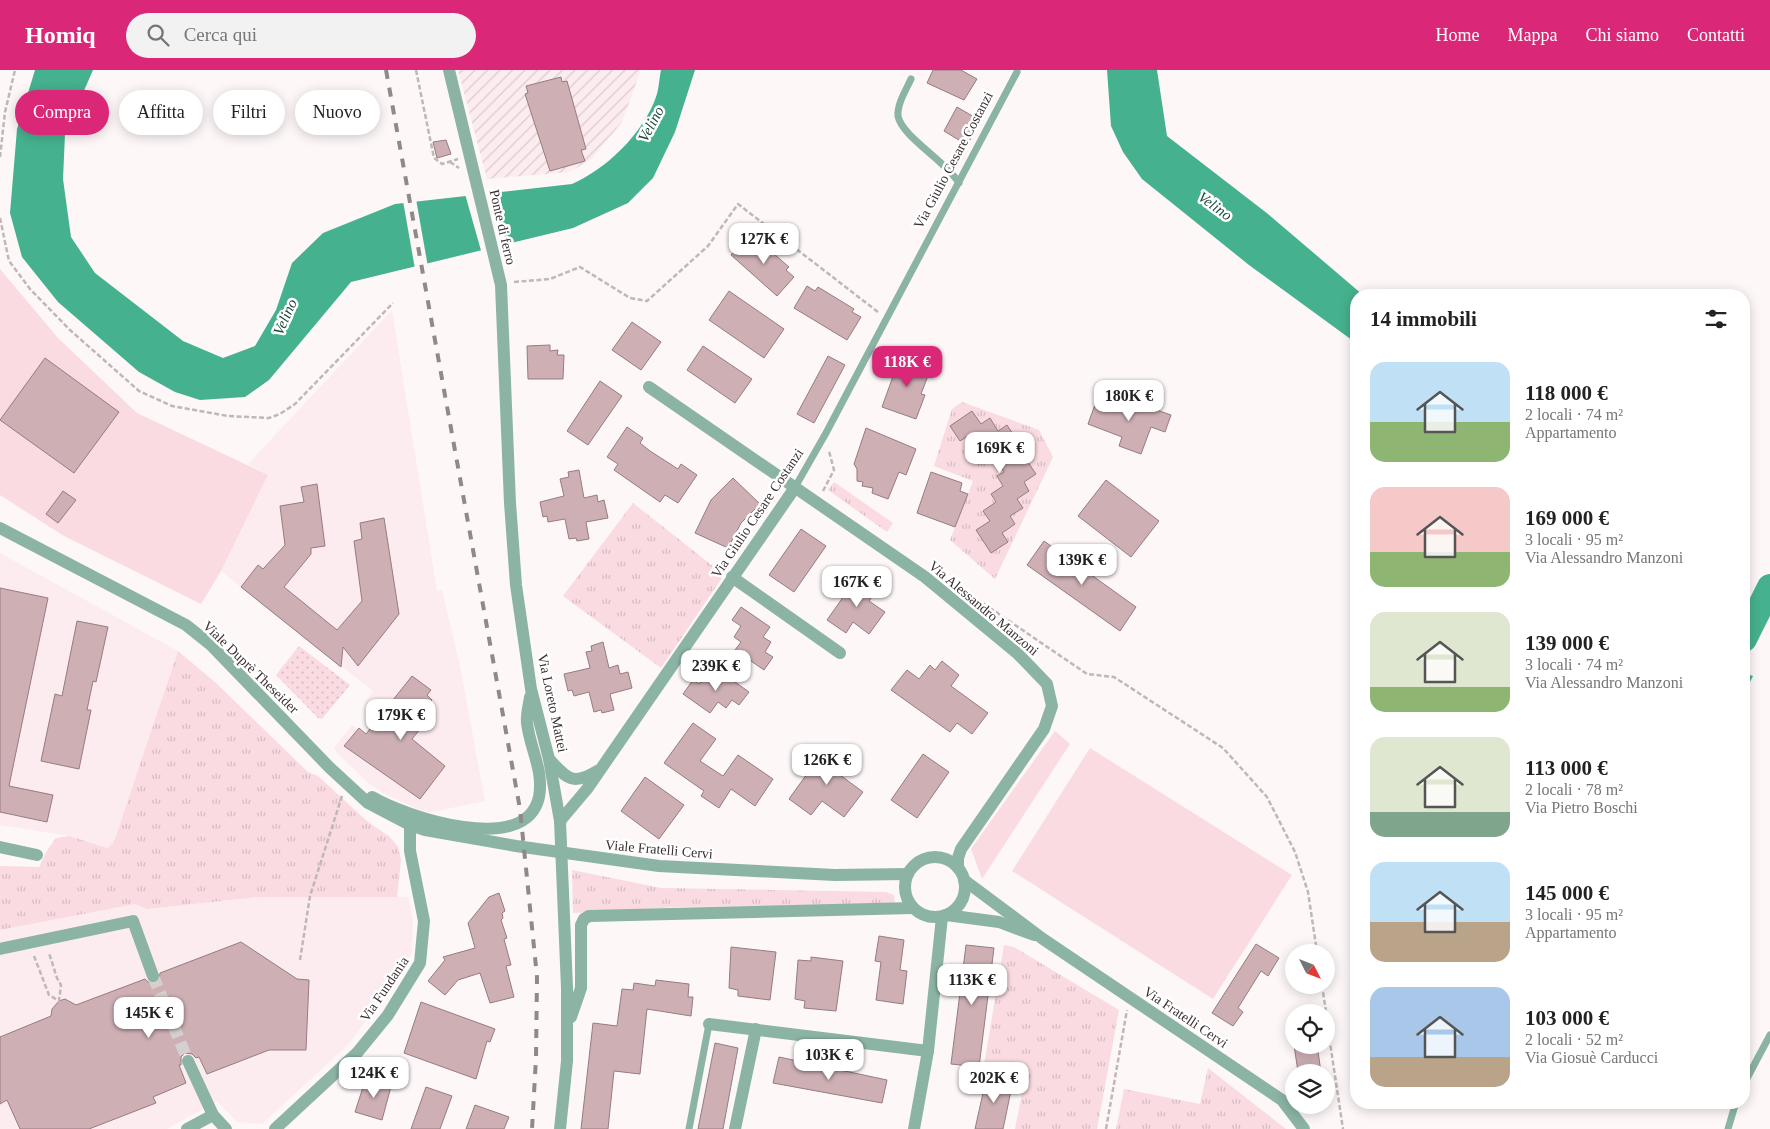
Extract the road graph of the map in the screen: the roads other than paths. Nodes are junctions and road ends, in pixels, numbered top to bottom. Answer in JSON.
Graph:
{"nodes":[{"id":1,"x":449,"y":70,"type":"edge"},
{"id":2,"x":1017,"y":72,"type":"dead end"},
{"id":3,"x":911,"y":80,"type":"dead end"},
{"id":4,"x":959,"y":183,"type":"junction"},
{"id":5,"x":500,"y":283,"type":"joint"},
{"id":6,"x":649,"y":387,"type":"dead end"},
{"id":7,"x":794,"y":489,"type":"junction"},
{"id":8,"x":0,"y":528,"type":"edge"},
{"id":9,"x":732,"y":577,"type":"junction"},
{"id":10,"x":840,"y":653,"type":"dead end"},
{"id":11,"x":531,"y":689,"type":"junction"},
{"id":12,"x":549,"y":759,"type":"junction"},
{"id":13,"x":329,"y":767,"type":"junction"},
{"id":14,"x":599,"y":770,"type":"junction"},
{"id":15,"x":410,"y":825,"type":"junction"},
{"id":16,"x":560,"y":826,"type":"junction"},
{"id":17,"x":0,"y":847,"type":"edge"},
{"id":18,"x":37,"y":855,"type":"dead end"},
{"id":19,"x":958,"y":868,"type":"junction"},
{"id":20,"x":908,"y":874,"type":"junction"},
{"id":21,"x":964,"y":880,"type":"junction"},
{"id":22,"x":913,"y":908,"type":"junction"},
{"id":23,"x":944,"y":916,"type":"junction"},
{"id":24,"x":1043,"y":939,"type":"junction"},
{"id":25,"x":0,"y":949,"type":"edge"},
{"id":26,"x":153,"y":976,"type":"tunnel mouth"},
{"id":27,"x":709,"y":1024,"type":"joint"},
{"id":28,"x":567,"y":1029,"type":"junction"},
{"id":29,"x":756,"y":1029,"type":"junction"},
{"id":30,"x":1770,"y":1035,"type":"edge"},
{"id":31,"x":928,"y":1051,"type":"junction"},
{"id":32,"x":188,"y":1061,"type":"tunnel mouth"},
{"id":33,"x":1750,"y":1073,"type":"edge"},
{"id":34,"x":1734,"y":1109,"type":"edge"},
{"id":35,"x":213,"y":1116,"type":"junction"},
{"id":36,"x":187,"y":1129,"type":"edge"},
{"id":37,"x":226,"y":1129,"type":"edge"},
{"id":38,"x":274,"y":1129,"type":"edge"},
{"id":39,"x":560,"y":1129,"type":"edge"},
{"id":40,"x":689,"y":1129,"type":"edge"},
{"id":41,"x":735,"y":1129,"type":"edge"},
{"id":42,"x":914,"y":1129,"type":"edge"},
{"id":43,"x":1304,"y":1129,"type":"edge"},
{"id":44,"x":1728,"y":1129,"type":"edge"}],
"edges":[{"from":1,"to":5,"type":"street","name":"Ponte di ferro"},
{"from":2,"to":4,"type":"lane","name":"Via Giulio Cesare Costanzi"},
{"from":3,"to":4,"type":"lane"},
{"from":4,"to":7,"type":"lane","name":"Via Giulio Cesare Costanzi"},
{"from":5,"to":11,"type":"street","name":"Via Loreto Mattei"},
{"from":6,"to":7,"type":"street","name":"Via Alessandro Manzoni"},
{"from":7,"to":9,"type":"street","name":"Via Giulio Cesare Costanzi"},
{"from":7,"to":19,"type":"street","name":"Via Alessandro Manzoni"},
{"from":8,"to":13,"type":"street","name":"Viale Duprè Theseider"},
{"from":9,"to":10,"type":"street"},
{"from":9,"to":14,"type":"street","name":"Via Giulio Cesare Costanzi"},
{"from":11,"to":12,"type":"street","name":"Via Loreto Mattei"},
{"from":11,"to":13,"type":"street"},
{"from":12,"to":14,"type":"street"},
{"from":12,"to":16,"type":"street","name":"Via Loreto Mattei"},
{"from":13,"to":15,"type":"street","name":"Viale Duprè Theseider"},
{"from":14,"to":16,"type":"street","name":"Via Giulio Cesare Costanzi"},
{"from":15,"to":20,"type":"street","name":"Viale Fratelli Cervi"},
{"from":15,"to":38,"type":"street","name":"Via Fundania"},
{"from":16,"to":28,"type":"street","name":"Via Loreto Mattei"},
{"from":17,"to":18,"type":"street"},
{"from":19,"to":20,"type":"street"},
{"from":19,"to":21,"type":"street"},
{"from":20,"to":22,"type":"street"},
{"from":21,"to":23,"type":"street"},
{"from":21,"to":24,"type":"street","name":"Via Fratelli Cervi"},
{"from":22,"to":23,"type":"street"},
{"from":22,"to":28,"type":"street"},
{"from":23,"to":24,"type":"street","name":"Via Fratelli Cervi"},
{"from":23,"to":31,"type":"street"},
{"from":24,"to":43,"type":"street","name":"Via Fratelli Cervi"},
{"from":25,"to":26,"type":"street"},
{"from":27,"to":29,"type":"street"},
{"from":27,"to":40,"type":"lane"},
{"from":28,"to":39,"type":"street","name":"Via Loreto Mattei"},
{"from":29,"to":31,"type":"street"},
{"from":29,"to":41,"type":"street"},
{"from":30,"to":33,"type":"lane"},
{"from":31,"to":42,"type":"street"},
{"from":32,"to":35,"type":"street"},
{"from":34,"to":44,"type":"lane"},
{"from":35,"to":36,"type":"street"},
{"from":35,"to":37,"type":"street"}]}
